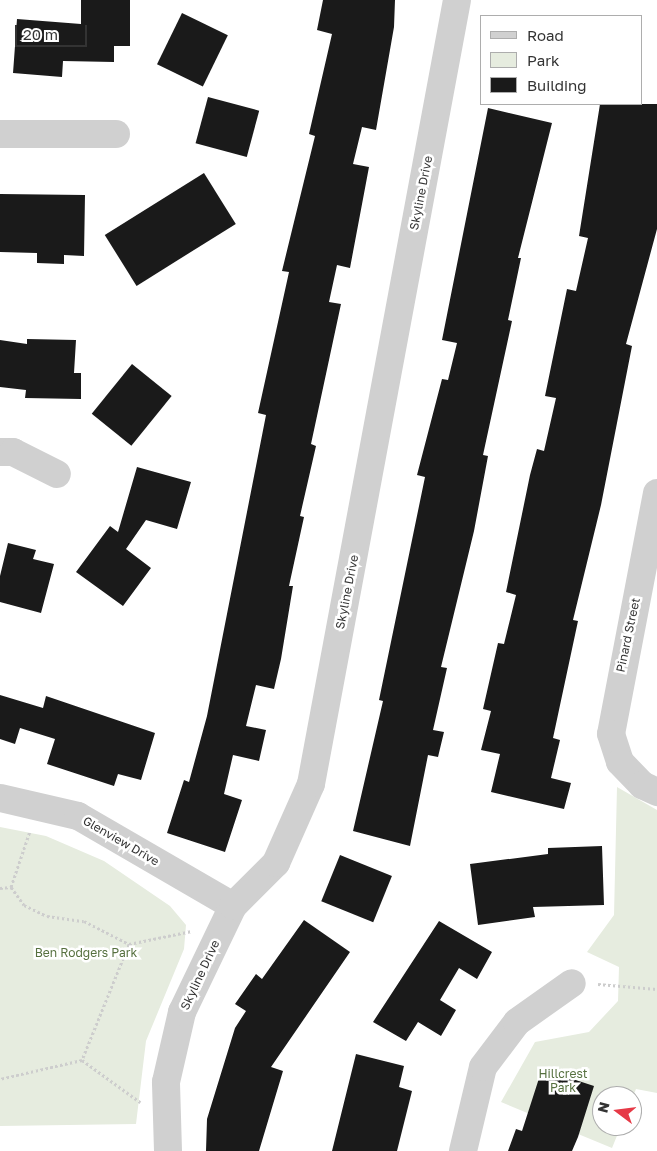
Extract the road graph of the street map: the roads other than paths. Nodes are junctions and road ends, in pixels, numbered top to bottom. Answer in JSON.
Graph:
{"nodes":[{"id":1,"x":457,"y":0,"type":"edge"},
{"id":2,"x":0,"y":134,"type":"edge"},
{"id":3,"x":116,"y":134,"type":"dead end"},
{"id":4,"x":0,"y":452,"type":"edge"},
{"id":5,"x":56,"y":474,"type":"dead end"},
{"id":6,"x":657,"y":493,"type":"edge"},
{"id":7,"x":657,"y":792,"type":"edge"},
{"id":8,"x":0,"y":798,"type":"edge"},
{"id":9,"x":228,"y":915,"type":"junction"},
{"id":10,"x":572,"y":982,"type":"road end"},
{"id":11,"x":168,"y":1151,"type":"edge"},
{"id":12,"x":463,"y":1151,"type":"edge"}],
"edges":[{"from":1,"to":9,"type":"street","name":"Skyline Drive"},
{"from":2,"to":3,"type":"street"},
{"from":4,"to":5,"type":"street"},
{"from":6,"to":7,"type":"street","name":"Pinard Street"},
{"from":8,"to":9,"type":"street","name":"Glenview Drive"},
{"from":9,"to":11,"type":"street","name":"Skyline Drive"},
{"from":10,"to":12,"type":"street"}]}
